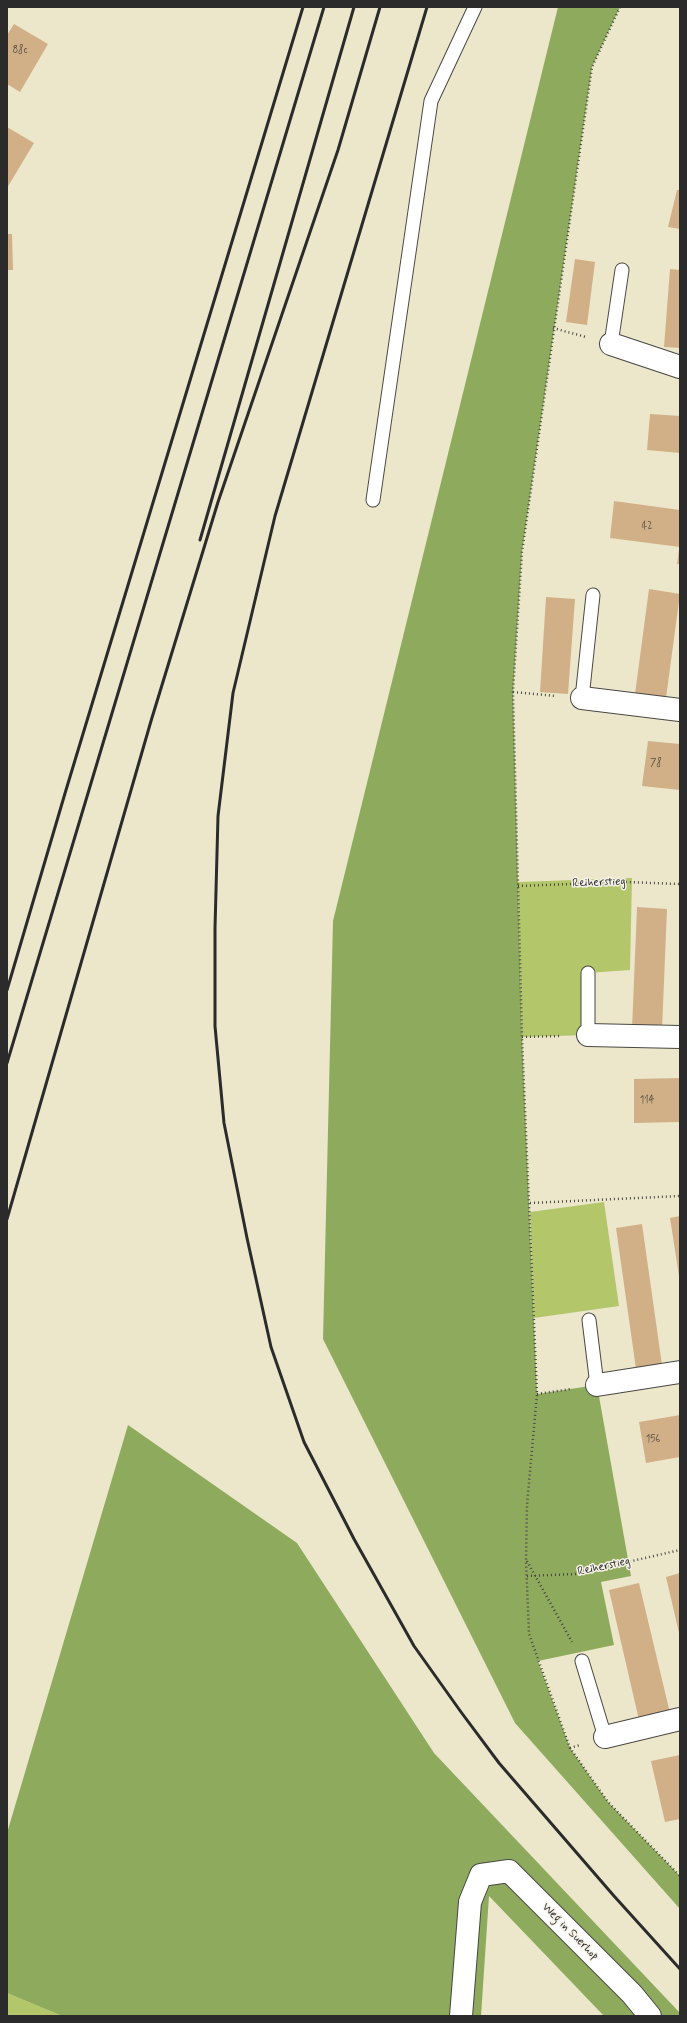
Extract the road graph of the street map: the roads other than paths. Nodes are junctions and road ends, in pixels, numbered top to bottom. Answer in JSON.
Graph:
{"nodes":[{"id":1,"x":475,"y":7,"type":"edge"},
{"id":2,"x":622,"y":270,"type":"dead end"},
{"id":3,"x":611,"y":344,"type":"joint"},
{"id":4,"x":680,"y":367,"type":"edge"},
{"id":5,"x":373,"y":500,"type":"dead end"},
{"id":6,"x":593,"y":594,"type":"dead end"},
{"id":7,"x":582,"y":698,"type":"joint"},
{"id":8,"x":680,"y":710,"type":"edge"},
{"id":9,"x":588,"y":973,"type":"dead end"},
{"id":10,"x":588,"y":1035,"type":"joint"},
{"id":11,"x":680,"y":1037,"type":"edge"},
{"id":12,"x":589,"y":1320,"type":"dead end"},
{"id":13,"x":680,"y":1372,"type":"edge"},
{"id":14,"x":597,"y":1385,"type":"joint"},
{"id":15,"x":582,"y":1661,"type":"road end"},
{"id":16,"x":680,"y":1719,"type":"edge"},
{"id":17,"x":605,"y":1737,"type":"joint"},
{"id":18,"x":461,"y":2016,"type":"edge"},
{"id":19,"x":650,"y":2016,"type":"edge"}],
"edges":[{"from":1,"to":5,"type":"lane"},
{"from":2,"to":3,"type":"lane"},
{"from":3,"to":4,"type":"street"},
{"from":6,"to":7,"type":"lane"},
{"from":7,"to":8,"type":"street"},
{"from":9,"to":10,"type":"lane"},
{"from":10,"to":11,"type":"street"},
{"from":12,"to":14,"type":"lane"},
{"from":13,"to":14,"type":"street"},
{"from":15,"to":17,"type":"lane"},
{"from":16,"to":17,"type":"street"},
{"from":18,"to":19,"type":"street","name":"Weg in Suerhop"}]}
